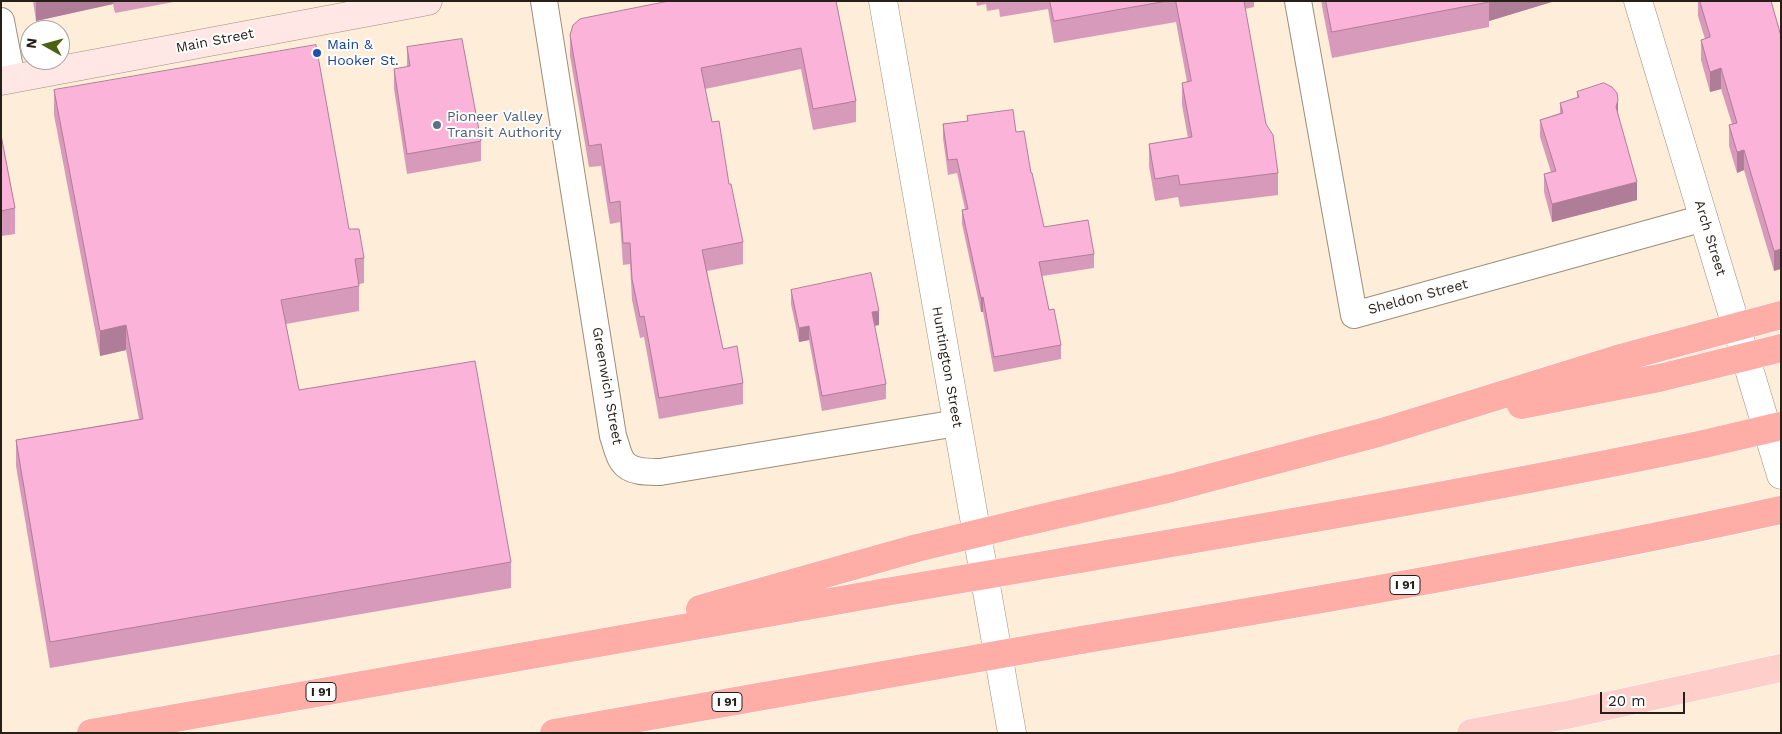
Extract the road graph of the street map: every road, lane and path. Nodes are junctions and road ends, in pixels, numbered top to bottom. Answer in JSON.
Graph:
{"nodes":[{"id":1,"x":428,"y":1,"type":"edge"},
{"id":2,"x":544,"y":1,"type":"edge"},
{"id":3,"x":883,"y":1,"type":"edge"},
{"id":4,"x":1298,"y":1,"type":"edge"},
{"id":5,"x":1638,"y":1,"type":"edge"},
{"id":6,"x":374,"y":6,"type":"edge"},
{"id":7,"x":1,"y":21,"type":"edge"},
{"id":8,"x":7,"y":80,"type":"edge"},
{"id":9,"x":1704,"y":218,"type":"junction"},
{"id":10,"x":1781,"y":315,"type":"edge"},
{"id":11,"x":1781,"y":348,"type":"edge"},
{"id":12,"x":957,"y":423,"type":"junction"},
{"id":13,"x":1781,"y":426,"type":"edge"},
{"id":14,"x":1382,"y":432,"type":"junction"},
{"id":15,"x":1781,"y":475,"type":"edge"},
{"id":16,"x":1781,"y":510,"type":"edge"},
{"id":17,"x":551,"y":651,"type":"junction"},
{"id":18,"x":1781,"y":668,"type":"edge"},
{"id":19,"x":91,"y":733,"type":"edge"},
{"id":20,"x":554,"y":733,"type":"edge"},
{"id":21,"x":1012,"y":733,"type":"edge"},
{"id":22,"x":1471,"y":733,"type":"edge"}],
"edges":[{"from":1,"to":6,"type":"main road","name":"Main Street"},
{"from":2,"to":12,"type":"street","name":"Greenwich Street"},
{"from":3,"to":12,"type":"street","name":"Huntington Street"},
{"from":4,"to":9,"type":"street","name":"Sheldon Street"},
{"from":5,"to":9,"type":"street","name":"Arch Street"},
{"from":6,"to":8,"type":"main road","name":"Main Street"},
{"from":7,"to":8,"type":"street"},
{"from":9,"to":15,"type":"street","name":"Arch Street"},
{"from":10,"to":14,"type":"highway","bridge":true},
{"from":11,"to":14,"type":"highway","bridge":true},
{"from":12,"to":21,"type":"street","name":"Huntington Street"},
{"from":13,"to":17,"type":"highway","number":"I 91","bridge":true},
{"from":14,"to":17,"type":"highway","bridge":true},
{"from":16,"to":20,"type":"highway","number":"I 91","bridge":true},
{"from":17,"to":19,"type":"highway","number":"I 91"},
{"from":18,"to":22,"type":"main road"}]}
